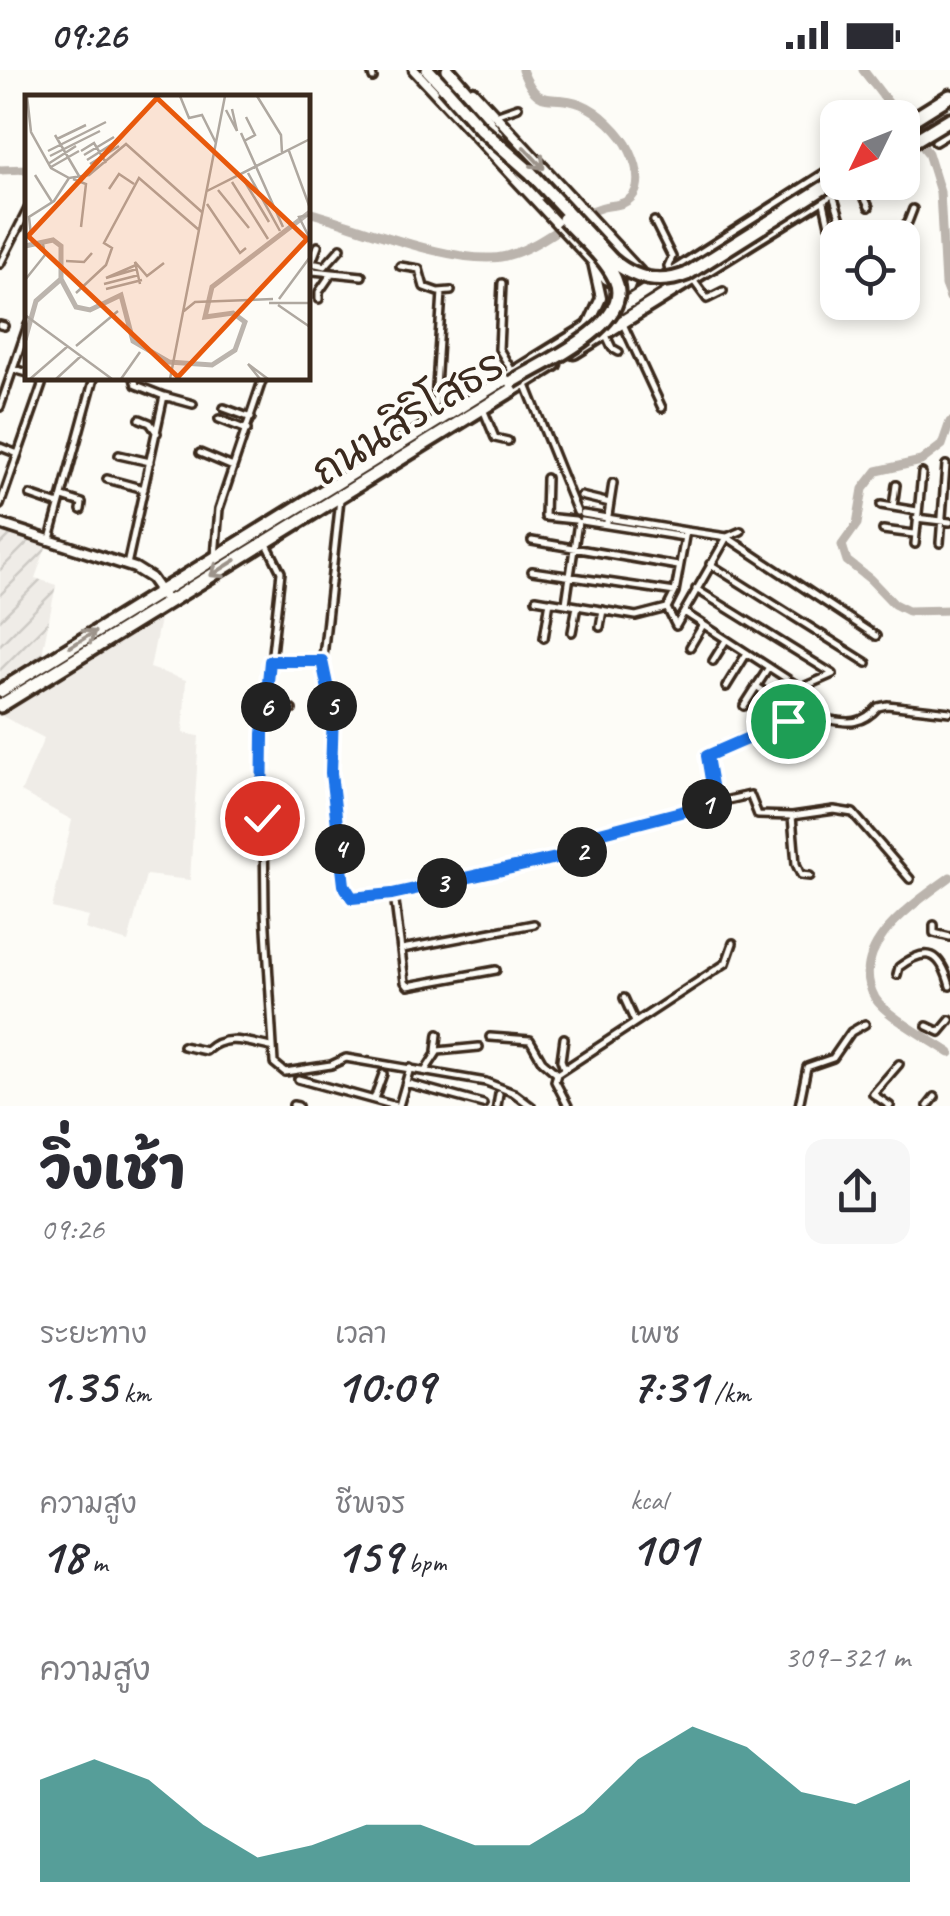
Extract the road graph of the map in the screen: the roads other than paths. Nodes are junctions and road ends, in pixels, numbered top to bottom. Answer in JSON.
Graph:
{"nodes":[{"id":1,"x":414,"y":70,"type":"edge"},
{"id":2,"x":428,"y":70,"type":"edge"},
{"id":3,"x":438,"y":70,"type":"edge"},
{"id":4,"x":450,"y":70,"type":"edge"},
{"id":5,"x":950,"y":96,"type":"edge"},
{"id":6,"x":518,"y":107,"type":"dead end"},
{"id":7,"x":496,"y":115,"type":"junction"},
{"id":8,"x":920,"y":115,"type":"edge"},
{"id":9,"x":947,"y":122,"type":"edge"},
{"id":10,"x":498,"y":136,"type":"junction"},
{"id":11,"x":920,"y":136,"type":"edge"},
{"id":12,"x":935,"y":142,"type":"dead end"},
{"id":13,"x":820,"y":192,"type":"edge"},
{"id":14,"x":820,"y":193,"type":"edge"},
{"id":15,"x":820,"y":194,"type":"edge"},
{"id":16,"x":866,"y":200,"type":"edge"},
{"id":17,"x":870,"y":207,"type":"dead end"},
{"id":18,"x":914,"y":208,"type":"dead end"},
{"id":19,"x":25,"y":215,"type":"edge"},
{"id":20,"x":909,"y":220,"type":"edge"},
{"id":21,"x":654,"y":222,"type":"dead end"},
{"id":22,"x":318,"y":246,"type":"dead end"},
{"id":23,"x":340,"y":248,"type":"dead end"},
{"id":24,"x":617,"y":248,"type":"junction"},
{"id":25,"x":593,"y":262,"type":"junction"},
{"id":26,"x":312,"y":263,"type":"junction"},
{"id":27,"x":0,"y":264,"type":"edge"},
{"id":28,"x":400,"y":266,"type":"dead end"},
{"id":29,"x":310,"y":268,"type":"edge"},
{"id":30,"x":310,"y":273,"type":"edge"},
{"id":31,"x":330,"y":274,"type":"junction"},
{"id":32,"x":362,"y":276,"type":"dead end"},
{"id":33,"x":670,"y":276,"type":"junction"},
{"id":34,"x":692,"y":279,"type":"junction"},
{"id":35,"x":502,"y":283,"type":"dead end"},
{"id":36,"x":451,"y":291,"type":"dead end"},
{"id":37,"x":723,"y":291,"type":"dead end"},
{"id":38,"x":442,"y":292,"type":"junction"},
{"id":39,"x":648,"y":298,"type":"junction"},
{"id":40,"x":319,"y":299,"type":"dead end"},
{"id":41,"x":631,"y":308,"type":"junction"},
{"id":42,"x":622,"y":322,"type":"junction"},
{"id":43,"x":586,"y":329,"type":"junction"},
{"id":44,"x":604,"y":333,"type":"junction"},
{"id":45,"x":25,"y":334,"type":"edge"},
{"id":46,"x":619,"y":352,"type":"dead end"},
{"id":47,"x":13,"y":368,"type":"junction"},
{"id":48,"x":25,"y":372,"type":"edge"},
{"id":49,"x":517,"y":379,"type":"junction"},
{"id":50,"x":41,"y":380,"type":"edge"},
{"id":51,"x":93,"y":380,"type":"edge"},
{"id":52,"x":135,"y":380,"type":"edge"},
{"id":53,"x":262,"y":380,"type":"edge"},
{"id":54,"x":164,"y":396,"type":"junction"},
{"id":55,"x":193,"y":404,"type":"dead end"},
{"id":56,"x":0,"y":407,"type":"edge"},
{"id":57,"x":224,"y":408,"type":"dead end"},
{"id":58,"x":483,"y":408,"type":"junction"},
{"id":59,"x":662,"y":408,"type":"dead end"},
{"id":60,"x":251,"y":418,"type":"junction"},
{"id":61,"x":140,"y":419,"type":"dead end"},
{"id":62,"x":219,"y":419,"type":"dead end"},
{"id":63,"x":434,"y":421,"type":"junction"},
{"id":64,"x":247,"y":430,"type":"junction"},
{"id":65,"x":156,"y":433,"type":"junction"},
{"id":66,"x":508,"y":441,"type":"dead end"},
{"id":67,"x":0,"y":447,"type":"edge"},
{"id":68,"x":18,"y":454,"type":"junction"},
{"id":69,"x":200,"y":454,"type":"dead end"},
{"id":70,"x":119,"y":455,"type":"dead end"},
{"id":71,"x":150,"y":462,"type":"junction"},
{"id":72,"x":946,"y":465,"type":"dead end"},
{"id":73,"x":233,"y":467,"type":"junction"},
{"id":74,"x":384,"y":468,"type":"junction"},
{"id":75,"x":922,"y":473,"type":"dead end"},
{"id":76,"x":546,"y":478,"type":"dead end"},
{"id":77,"x":107,"y":479,"type":"dead end"},
{"id":78,"x":613,"y":483,"type":"dead end"},
{"id":79,"x":896,"y":485,"type":"dead end"},
{"id":80,"x":144,"y":489,"type":"junction"},
{"id":81,"x":30,"y":494,"type":"dead end"},
{"id":82,"x":340,"y":496,"type":"junction"},
{"id":83,"x":580,"y":496,"type":"dead end"},
{"id":84,"x":60,"y":501,"type":"junction"},
{"id":85,"x":610,"y":503,"type":"junction"},
{"id":86,"x":0,"y":505,"type":"edge"},
{"id":87,"x":881,"y":505,"type":"dead end"},
{"id":88,"x":893,"y":507,"type":"junction"},
{"id":89,"x":81,"y":510,"type":"dead end"},
{"id":90,"x":917,"y":515,"type":"junction"},
{"id":91,"x":579,"y":518,"type":"junction"},
{"id":92,"x":608,"y":522,"type":"junction"},
{"id":93,"x":946,"y":522,"type":"edge"},
{"id":94,"x":0,"y":524,"type":"edge"},
{"id":95,"x":883,"y":530,"type":"dead end"},
{"id":96,"x":741,"y":531,"type":"dead end"},
{"id":97,"x":685,"y":534,"type":"junction"},
{"id":98,"x":914,"y":534,"type":"junction"},
{"id":99,"x":727,"y":537,"type":"junction"},
{"id":100,"x":50,"y":540,"type":"junction"},
{"id":101,"x":532,"y":541,"type":"dead end"},
{"id":102,"x":266,"y":542,"type":"junction"},
{"id":103,"x":915,"y":544,"type":"dead end"},
{"id":104,"x":940,"y":544,"type":"dead end"},
{"id":105,"x":574,"y":548,"type":"junction"},
{"id":106,"x":216,"y":557,"type":"junction"},
{"id":107,"x":710,"y":564,"type":"junction"},
{"id":108,"x":127,"y":565,"type":"junction"},
{"id":109,"x":678,"y":566,"type":"junction"},
{"id":110,"x":532,"y":571,"type":"dead end"},
{"id":111,"x":569,"y":578,"type":"junction"},
{"id":112,"x":161,"y":590,"type":"junction"},
{"id":113,"x":696,"y":590,"type":"junction"},
{"id":114,"x":675,"y":592,"type":"junction"},
{"id":115,"x":536,"y":598,"type":"dead end"},
{"id":116,"x":550,"y":601,"type":"junction"},
{"id":117,"x":168,"y":602,"type":"junction"},
{"id":118,"x":565,"y":604,"type":"junction"},
{"id":119,"x":577,"y":606,"type":"junction"},
{"id":120,"x":667,"y":608,"type":"junction"},
{"id":121,"x":603,"y":610,"type":"junction"},
{"id":122,"x":684,"y":612,"type":"junction"},
{"id":123,"x":703,"y":625,"type":"junction"},
{"id":124,"x":600,"y":627,"type":"dead end"},
{"id":125,"x":572,"y":632,"type":"dead end"},
{"id":126,"x":876,"y":636,"type":"dead end"},
{"id":127,"x":544,"y":638,"type":"dead end"},
{"id":128,"x":726,"y":640,"type":"junction"},
{"id":129,"x":690,"y":647,"type":"dead end"},
{"id":130,"x":747,"y":653,"type":"junction"},
{"id":131,"x":270,"y":661,"type":"junction"},
{"id":132,"x":322,"y":661,"type":"junction"},
{"id":133,"x":713,"y":661,"type":"dead end"},
{"id":134,"x":867,"y":663,"type":"dead end"},
{"id":135,"x":768,"y":667,"type":"junction"},
{"id":136,"x":756,"y":686,"type":"junction"},
{"id":137,"x":726,"y":687,"type":"dead end"},
{"id":138,"x":0,"y":691,"type":"edge"},
{"id":139,"x":773,"y":698,"type":"dead end"},
{"id":140,"x":0,"y":706,"type":"edge"},
{"id":141,"x":744,"y":706,"type":"dead end"},
{"id":142,"x":266,"y":708,"type":"junction"},
{"id":143,"x":292,"y":710,"type":"dead end"},
{"id":144,"x":950,"y":712,"type":"edge"},
{"id":145,"x":715,"y":803,"type":"junction"},
{"id":146,"x":792,"y":816,"type":"junction"},
{"id":147,"x":810,"y":876,"type":"dead end"},
{"id":148,"x":910,"y":879,"type":"dead end"},
{"id":149,"x":394,"y":894,"type":"junction"},
{"id":150,"x":534,"y":924,"type":"dead end"},
{"id":151,"x":934,"y":925,"type":"dead end"},
{"id":152,"x":950,"y":937,"type":"edge"},
{"id":153,"x":732,"y":943,"type":"dead end"},
{"id":154,"x":402,"y":948,"type":"junction"},
{"id":155,"x":496,"y":970,"type":"dead end"},
{"id":156,"x":896,"y":975,"type":"dead end"},
{"id":157,"x":950,"y":986,"type":"edge"},
{"id":158,"x":624,"y":998,"type":"dead end"},
{"id":159,"x":950,"y":1020,"type":"edge"},
{"id":160,"x":635,"y":1022,"type":"junction"},
{"id":161,"x":865,"y":1024,"type":"dead end"},
{"id":162,"x":927,"y":1026,"type":"dead end"},
{"id":163,"x":438,"y":1034,"type":"dead end"},
{"id":164,"x":490,"y":1036,"type":"dead end"},
{"id":165,"x":564,"y":1038,"type":"dead end"},
{"id":166,"x":183,"y":1046,"type":"dead end"},
{"id":167,"x":270,"y":1047,"type":"junction"},
{"id":168,"x":479,"y":1047,"type":"dead end"},
{"id":169,"x":436,"y":1052,"type":"junction"},
{"id":170,"x":899,"y":1064,"type":"dead end"},
{"id":171,"x":410,"y":1068,"type":"junction"},
{"id":172,"x":564,"y":1068,"type":"junction"},
{"id":173,"x":426,"y":1071,"type":"junction"},
{"id":174,"x":383,"y":1074,"type":"dead end"},
{"id":175,"x":557,"y":1074,"type":"junction"},
{"id":176,"x":298,"y":1079,"type":"dead end"},
{"id":177,"x":406,"y":1083,"type":"junction"},
{"id":178,"x":499,"y":1094,"type":"dead end"},
{"id":179,"x":935,"y":1097,"type":"dead end"},
{"id":180,"x":374,"y":1100,"type":"junction"},
{"id":181,"x":482,"y":1104,"type":"edge"},
{"id":182,"x":398,"y":1106,"type":"edge"},
{"id":183,"x":496,"y":1106,"type":"edge"},
{"id":184,"x":531,"y":1106,"type":"edge"},
{"id":185,"x":568,"y":1106,"type":"edge"},
{"id":186,"x":799,"y":1106,"type":"edge"},
{"id":187,"x":890,"y":1106,"type":"edge"},
{"id":188,"x":928,"y":1106,"type":"edge"}],
"edges":[{"from":1,"to":25,"type":"main road"},
{"from":2,"to":14,"type":"highway","bridge":true},
{"from":3,"to":10,"type":"highway"},
{"from":4,"to":7,"type":"main road"},
{"from":4,"to":10,"type":"highway"},
{"from":5,"to":8,"type":"highway"},
{"from":6,"to":7,"type":"street"},
{"from":7,"to":24,"type":"main road","one_way":true},
{"from":9,"to":11,"type":"highway"},
{"from":9,"to":12,"type":"street"},
{"from":10,"to":49,"type":"highway","bridge":true},
{"from":13,"to":33,"type":"highway","name":"ถนนสิริโสธร"},
{"from":15,"to":34,"type":"highway","name":"ถนนสิริโสธร"},
{"from":16,"to":17,"type":"street"},
{"from":18,"to":20,"type":"street"},
{"from":19,"to":27,"type":"street"},
{"from":21,"to":33,"type":"street"},
{"from":22,"to":26,"type":"street"},
{"from":23,"to":26,"type":"street"},
{"from":24,"to":25,"type":"main road"},
{"from":24,"to":33,"type":"main road"},
{"from":25,"to":43,"type":"main road"},
{"from":26,"to":29,"type":"street"},
{"from":28,"to":38,"type":"street"},
{"from":30,"to":31,"type":"street"},
{"from":31,"to":32,"type":"street"},
{"from":31,"to":40,"type":"street"},
{"from":33,"to":39,"type":"highway","name":"ถนนสิริโสธร"},
{"from":34,"to":37,"type":"street"},
{"from":34,"to":39,"type":"highway","name":"ถนนสิริโสธร"},
{"from":35,"to":49,"type":"street"},
{"from":36,"to":38,"type":"street"},
{"from":38,"to":63,"type":"street"},
{"from":39,"to":41,"type":"highway","name":"ถนนสิริโสธร"},
{"from":41,"to":42,"type":"highway","name":"ถนนสิริโสธร"},
{"from":41,"to":43,"type":"highway","name":"ถนนสิริโสธร"},
{"from":42,"to":44,"type":"highway","name":"ถนนสิริโสธร"},
{"from":42,"to":59,"type":"street"},
{"from":43,"to":49,"type":"highway","name":"ถนนสิริโสธร"},
{"from":44,"to":46,"type":"street"},
{"from":44,"to":49,"type":"highway","name":"ถนนสิริโสธร"},
{"from":45,"to":47,"type":"street"},
{"from":47,"to":48,"type":"street"},
{"from":47,"to":56,"type":"street"},
{"from":49,"to":58,"type":"highway","name":"ถนนสิริโสธร"},
{"from":49,"to":63,"type":"highway","name":"ถนนสิริโสธร"},
{"from":49,"to":74,"type":"highway"},
{"from":49,"to":91,"type":"street"},
{"from":50,"to":68,"type":"street"},
{"from":51,"to":84,"type":"street"},
{"from":52,"to":54,"type":"street"},
{"from":53,"to":60,"type":"street"},
{"from":54,"to":55,"type":"street"},
{"from":54,"to":65,"type":"street"},
{"from":57,"to":60,"type":"street"},
{"from":58,"to":66,"type":"street"},
{"from":58,"to":74,"type":"highway","name":"ถนนสิริโสธร"},
{"from":60,"to":64,"type":"street"},
{"from":61,"to":65,"type":"street"},
{"from":62,"to":64,"type":"street"},
{"from":63,"to":106,"type":"highway","name":"ถนนสิริโสธร"},
{"from":64,"to":73,"type":"street"},
{"from":65,"to":71,"type":"street"},
{"from":67,"to":68,"type":"street"},
{"from":68,"to":86,"type":"street"},
{"from":69,"to":73,"type":"street"},
{"from":70,"to":71,"type":"street"},
{"from":71,"to":80,"type":"street"},
{"from":72,"to":93,"type":"street"},
{"from":73,"to":106,"type":"street"},
{"from":74,"to":82,"type":"highway","name":"ถนนสิริโสธร"},
{"from":75,"to":90,"type":"street"},
{"from":76,"to":91,"type":"street"},
{"from":77,"to":80,"type":"street"},
{"from":78,"to":85,"type":"street"},
{"from":79,"to":88,"type":"street"},
{"from":80,"to":108,"type":"street"},
{"from":81,"to":84,"type":"street"},
{"from":82,"to":102,"type":"highway","name":"ถนนสิริโสธร"},
{"from":82,"to":132,"type":"street"},
{"from":83,"to":85,"type":"street"},
{"from":84,"to":89,"type":"street"},
{"from":84,"to":100,"type":"street"},
{"from":85,"to":92,"type":"street"},
{"from":87,"to":88,"type":"street"},
{"from":88,"to":90,"type":"street"},
{"from":90,"to":93,"type":"street"},
{"from":90,"to":98,"type":"street"},
{"from":91,"to":92,"type":"street"},
{"from":91,"to":105,"type":"street"},
{"from":92,"to":97,"type":"street"},
{"from":93,"to":104,"type":"street"},
{"from":94,"to":100,"type":"main road"},
{"from":95,"to":98,"type":"street"},
{"from":96,"to":99,"type":"street"},
{"from":97,"to":99,"type":"street"},
{"from":97,"to":109,"type":"street"},
{"from":98,"to":103,"type":"street"},
{"from":99,"to":107,"type":"street"},
{"from":99,"to":126,"type":"street"},
{"from":100,"to":108,"type":"main road"},
{"from":101,"to":105,"type":"street"},
{"from":102,"to":117,"type":"highway","name":"ถนนสิริโสธร","one_way":true},
{"from":102,"to":131,"type":"street"},
{"from":105,"to":109,"type":"street"},
{"from":105,"to":111,"type":"street"},
{"from":106,"to":112,"type":"highway","name":"ถนนสิริโสธร"},
{"from":107,"to":113,"type":"street"},
{"from":107,"to":134,"type":"street"},
{"from":108,"to":112,"type":"main road"},
{"from":109,"to":114,"type":"street"},
{"from":110,"to":111,"type":"street"},
{"from":111,"to":114,"type":"street"},
{"from":111,"to":118,"type":"street"},
{"from":112,"to":117,"type":"main road"},
{"from":138,"to":112,"type":"highway","name":"ถนนสิริโสธร","one_way":true},
{"from":113,"to":122,"type":"street"},
{"from":113,"to":135,"type":"street"},
{"from":114,"to":120,"type":"street"},
{"from":115,"to":116,"type":"street"},
{"from":116,"to":118,"type":"street"},
{"from":116,"to":127,"type":"street"},
{"from":117,"to":140,"type":"highway","name":"ถนนสิริโสธร"},
{"from":118,"to":119,"type":"street"},
{"from":119,"to":121,"type":"street"},
{"from":119,"to":125,"type":"street"},
{"from":120,"to":121,"type":"street"},
{"from":120,"to":122,"type":"street"},
{"from":121,"to":124,"type":"street"},
{"from":122,"to":123,"type":"street"},
{"from":123,"to":128,"type":"street"},
{"from":123,"to":129,"type":"street"},
{"from":128,"to":130,"type":"street"},
{"from":128,"to":133,"type":"street"},
{"from":130,"to":135,"type":"street"},
{"from":130,"to":137,"type":"street"},
{"from":131,"to":132,"type":"street"},
{"from":131,"to":142,"type":"street"},
{"from":132,"to":149,"type":"street"},
{"from":135,"to":136,"type":"street"},
{"from":136,"to":139,"type":"street"},
{"from":136,"to":141,"type":"street"},
{"from":142,"to":143,"type":"street"},
{"from":142,"to":167,"type":"street"},
{"from":144,"to":145,"type":"street"},
{"from":145,"to":146,"type":"street"},
{"from":145,"to":149,"type":"street"},
{"from":146,"to":147,"type":"street"},
{"from":146,"to":148,"type":"street"},
{"from":149,"to":154,"type":"street"},
{"from":150,"to":154,"type":"street"},
{"from":151,"to":152,"type":"street"},
{"from":153,"to":160,"type":"street"},
{"from":154,"to":155,"type":"street"},
{"from":156,"to":157,"type":"street"},
{"from":158,"to":160,"type":"street"},
{"from":159,"to":162,"type":"street"},
{"from":160,"to":172,"type":"street"},
{"from":161,"to":186,"type":"street"},
{"from":163,"to":169,"type":"street"},
{"from":164,"to":175,"type":"street"},
{"from":165,"to":172,"type":"street"},
{"from":166,"to":167,"type":"street"},
{"from":167,"to":171,"type":"street"},
{"from":168,"to":169,"type":"street"},
{"from":169,"to":173,"type":"street"},
{"from":170,"to":187,"type":"street"},
{"from":171,"to":173,"type":"street"},
{"from":171,"to":177,"type":"street"},
{"from":172,"to":175,"type":"street"},
{"from":173,"to":184,"type":"street"},
{"from":174,"to":180,"type":"street"},
{"from":175,"to":185,"type":"street"},
{"from":176,"to":180,"type":"street"},
{"from":177,"to":181,"type":"street"},
{"from":177,"to":182,"type":"street"},
{"from":178,"to":183,"type":"street"},
{"from":179,"to":188,"type":"street"},
{"from":180,"to":182,"type":"street"}]}
